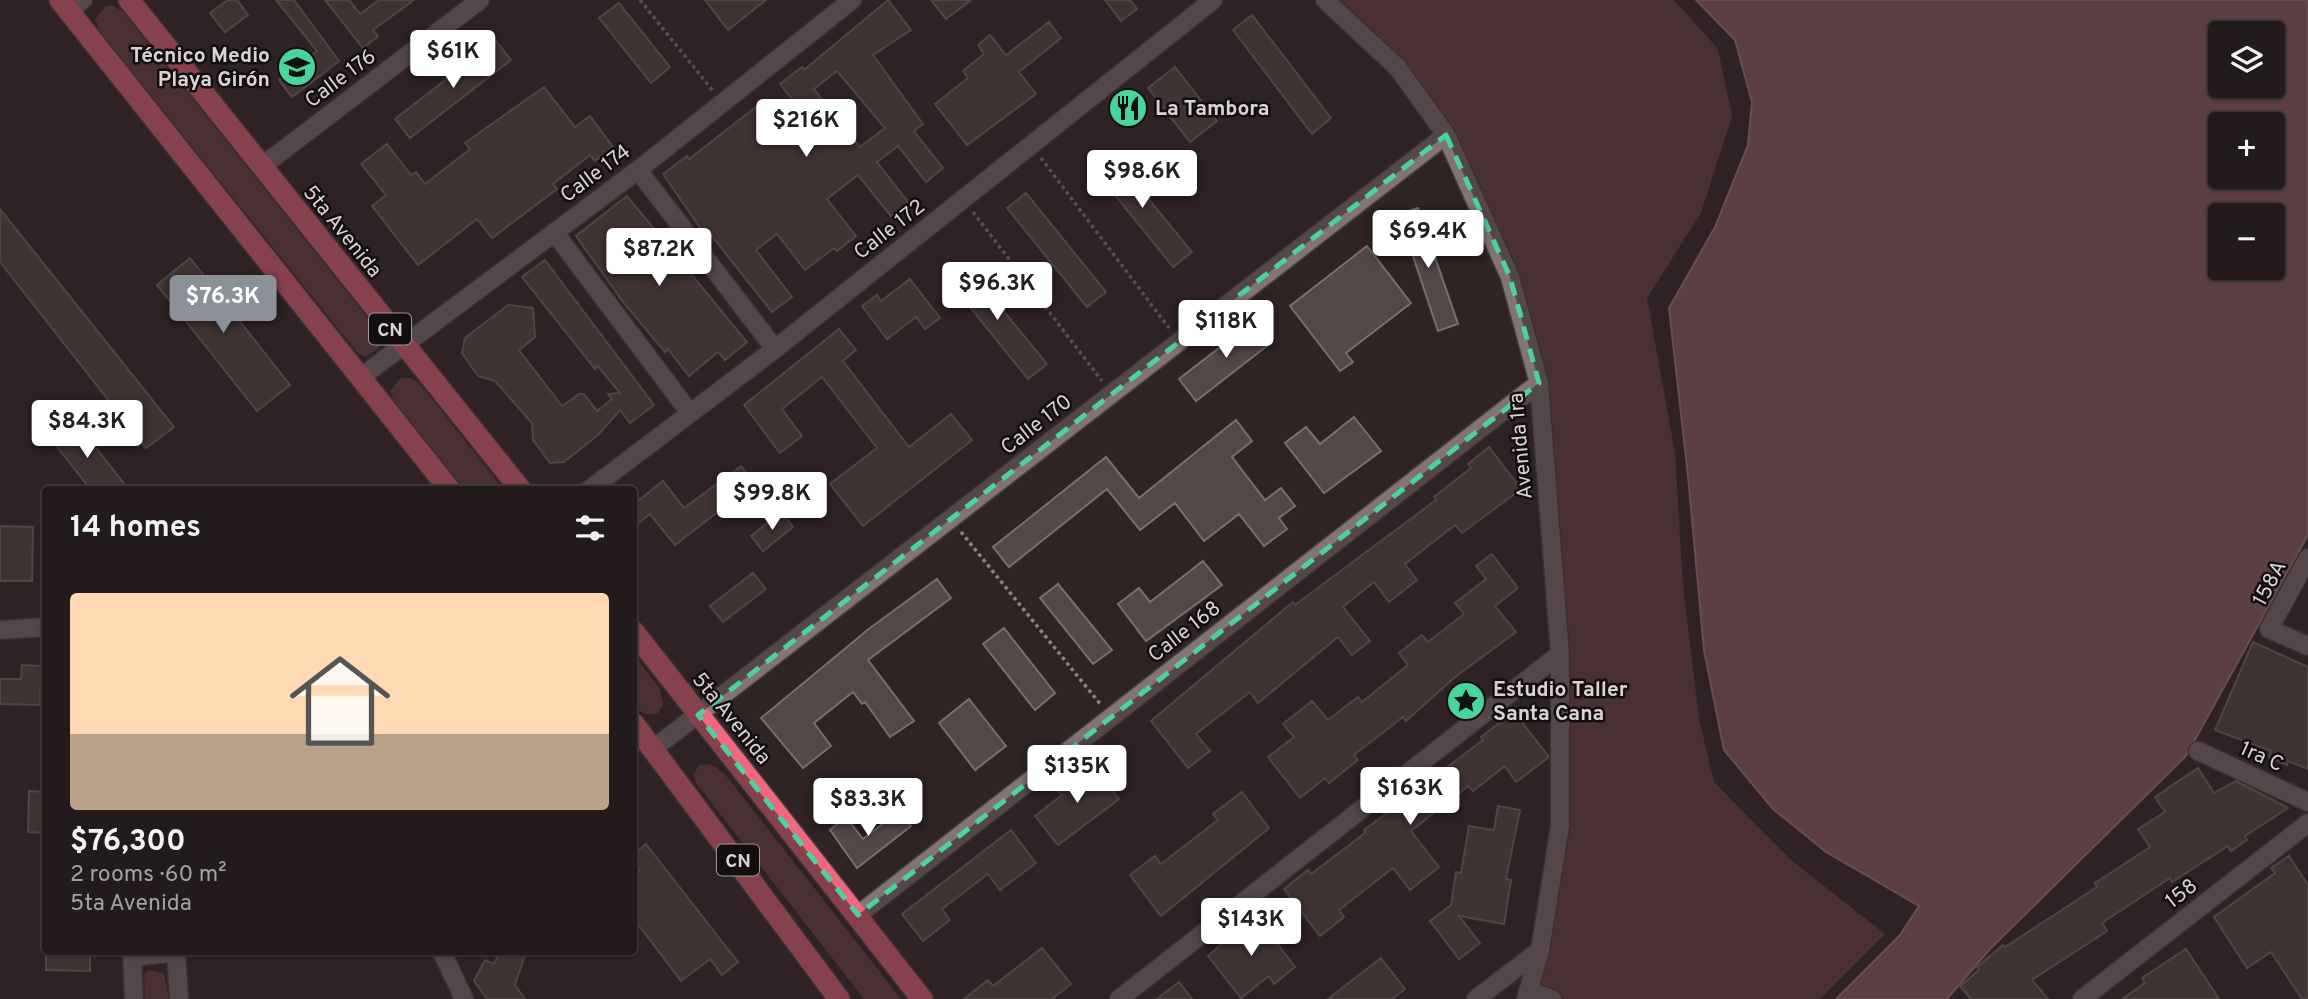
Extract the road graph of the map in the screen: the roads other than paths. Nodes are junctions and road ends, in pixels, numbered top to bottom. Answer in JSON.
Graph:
{"nodes":[{"id":1,"x":129,"y":0,"type":"edge"},
{"id":2,"x":480,"y":0,"type":"edge"},
{"id":3,"x":852,"y":0,"type":"edge"},
{"id":4,"x":1213,"y":0,"type":"edge"},
{"id":5,"x":1325,"y":0,"type":"edge"},
{"id":6,"x":70,"y":4,"type":"edge"},
{"id":7,"x":1446,"y":135,"type":"junction"},
{"id":8,"x":261,"y":167,"type":"junction"},
{"id":9,"x":638,"y":170,"type":"junction"},
{"id":10,"x":554,"y":232,"type":"junction"},
{"id":11,"x":402,"y":344,"type":"junction"},
{"id":12,"x":775,"y":348,"type":"junction"},
{"id":13,"x":361,"y":377,"type":"junction"},
{"id":14,"x":1539,"y":383,"type":"junction"},
{"id":15,"x":690,"y":413,"type":"junction"},
{"id":16,"x":447,"y":486,"type":"edge"},
{"id":17,"x":518,"y":486,"type":"edge"},
{"id":18,"x":594,"y":486,"type":"edge"},
{"id":19,"x":2308,"y":558,"type":"edge"},
{"id":20,"x":42,"y":627,"type":"edge"},
{"id":21,"x":0,"y":630,"type":"edge"},
{"id":22,"x":637,"y":636,"type":"edge"},
{"id":23,"x":2308,"y":646,"type":"edge"},
{"id":24,"x":1559,"y":654,"type":"junction"},
{"id":25,"x":698,"y":715,"type":"junction"},
{"id":26,"x":637,"y":728,"type":"edge"},
{"id":27,"x":653,"y":749,"type":"junction"},
{"id":28,"x":2198,"y":751,"type":"dead end"},
{"id":29,"x":2308,"y":802,"type":"edge"},
{"id":30,"x":2308,"y":824,"type":"edge"},
{"id":31,"x":858,"y":915,"type":"junction"},
{"id":32,"x":1539,"y":950,"type":"junction"},
{"id":33,"x":132,"y":955,"type":"edge"},
{"id":34,"x":176,"y":955,"type":"edge"},
{"id":35,"x":443,"y":955,"type":"edge"},
{"id":36,"x":1527,"y":995,"type":"edge"},
{"id":37,"x":134,"y":999,"type":"edge"},
{"id":38,"x":179,"y":999,"type":"edge"},
{"id":39,"x":464,"y":999,"type":"edge"},
{"id":40,"x":839,"y":999,"type":"edge"},
{"id":41,"x":922,"y":999,"type":"edge"},
{"id":42,"x":1119,"y":999,"type":"edge"},
{"id":43,"x":1476,"y":999,"type":"edge"},
{"id":44,"x":1552,"y":999,"type":"edge"},
{"id":45,"x":2082,"y":999,"type":"edge"}],
"edges":[{"from":1,"to":8,"type":"highway","name":"5ta Avenida","number":"CN"},
{"from":2,"to":8,"type":"street","name":"Calle 176"},
{"from":3,"to":9,"type":"street","name":"Calle 174"},
{"from":4,"to":12,"type":"street","name":"Calle 172"},
{"from":5,"to":7,"type":"street","name":"Avenida 1ra"},
{"from":6,"to":13,"type":"highway","number":"CN"},
{"from":7,"to":14,"type":"street","name":"Avenida 1ra"},
{"from":7,"to":25,"type":"street","name":"Calle 170"},
{"from":8,"to":11,"type":"highway","name":"5ta Avenida","number":"CN"},
{"from":9,"to":10,"type":"street","name":"Calle 174"},
{"from":9,"to":12,"type":"street"},
{"from":10,"to":11,"type":"street","name":"Calle 174"},
{"from":10,"to":15,"type":"street"},
{"from":11,"to":13,"type":"street","name":"Calle 174"},
{"from":11,"to":17,"type":"highway","name":"5ta Avenida","number":"CN"},
{"from":12,"to":15,"type":"street","name":"Calle 172"},
{"from":13,"to":16,"type":"highway","number":"CN"},
{"from":14,"to":24,"type":"street","name":"Avenida 1ra"},
{"from":14,"to":31,"type":"street","name":"Calle 168"},
{"from":15,"to":18,"type":"street","name":"Calle 172"},
{"from":19,"to":23,"type":"street","name":"158A"},
{"from":20,"to":21,"type":"street"},
{"from":22,"to":25,"type":"highway","name":"5ta Avenida"},
{"from":24,"to":32,"type":"street","name":"Avenida 1ra"},
{"from":24,"to":42,"type":"street"},
{"from":25,"to":27,"type":"street","name":"Calle 170"},
{"from":25,"to":31,"type":"highway","name":"5ta Avenida"},
{"from":26,"to":27,"type":"highway","number":"CN"},
{"from":27,"to":40,"type":"highway","number":"CN"},
{"from":28,"to":29,"type":"street","name":"1ra C"},
{"from":30,"to":45,"type":"street","name":"158"},
{"from":31,"to":41,"type":"highway","name":"5ta Avenida"},
{"from":32,"to":36,"type":"street","name":"Avenida 1ra"},
{"from":32,"to":43,"type":"street"},
{"from":33,"to":37,"type":"street"},
{"from":34,"to":38,"type":"street"},
{"from":35,"to":39,"type":"street"},
{"from":36,"to":44,"type":"street"}]}
